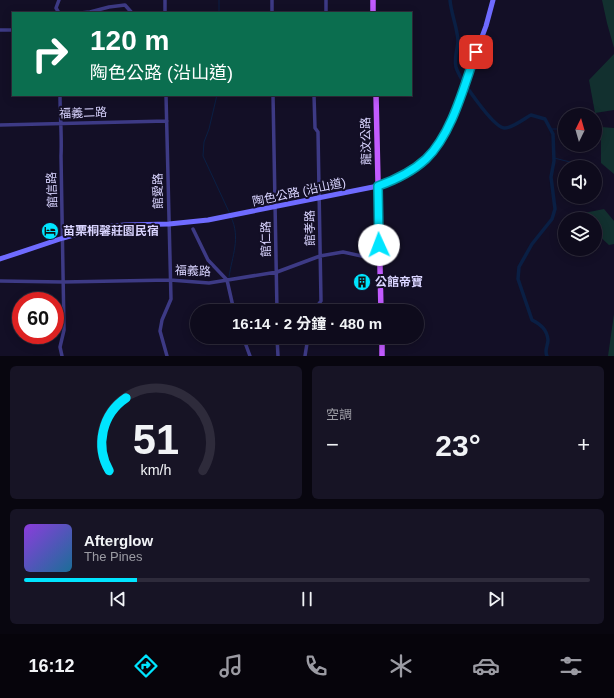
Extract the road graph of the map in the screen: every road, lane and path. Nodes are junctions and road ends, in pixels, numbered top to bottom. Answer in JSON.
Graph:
{"nodes":[{"id":1,"x":59,"y":0,"type":"edge"},
{"id":2,"x":165,"y":0,"type":"edge"},
{"id":3,"x":272,"y":0,"type":"edge"},
{"id":4,"x":326,"y":0,"type":"edge"},
{"id":5,"x":373,"y":0,"type":"edge"},
{"id":6,"x":493,"y":0,"type":"edge"},
{"id":7,"x":58,"y":12,"type":"edge"},
{"id":8,"x":90,"y":12,"type":"edge"},
{"id":9,"x":131,"y":12,"type":"edge"},
{"id":10,"x":165,"y":12,"type":"edge"},
{"id":11,"x":272,"y":12,"type":"edge"},
{"id":12,"x":326,"y":12,"type":"edge"},
{"id":13,"x":373,"y":12,"type":"edge"},
{"id":14,"x":0,"y":30,"type":"edge"},
{"id":15,"x":12,"y":30,"type":"edge"},
{"id":16,"x":60,"y":96,"type":"edge"},
{"id":17,"x":166,"y":96,"type":"edge"},
{"id":18,"x":273,"y":96,"type":"edge"},
{"id":19,"x":314,"y":96,"type":"edge"},
{"id":20,"x":376,"y":96,"type":"edge"},
{"id":21,"x":167,"y":121,"type":"junction"},
{"id":22,"x":60,"y":124,"type":"junction"},
{"id":23,"x":0,"y":125,"type":"edge"},
{"id":24,"x":378,"y":186,"type":"junction"},
{"id":25,"x":320,"y":198,"type":"junction"},
{"id":26,"x":275,"y":207,"type":"junction"},
{"id":27,"x":169,"y":224,"type":"junction"},
{"id":28,"x":194,"y":229,"type":"dead end"},
{"id":29,"x":63,"y":238,"type":"junction"},
{"id":30,"x":320,"y":256,"type":"junction"},
{"id":31,"x":0,"y":259,"type":"edge"},
{"id":32,"x":380,"y":260,"type":"junction"},
{"id":33,"x":276,"y":272,"type":"junction"},
{"id":34,"x":170,"y":280,"type":"junction"},
{"id":35,"x":227,"y":280,"type":"junction"},
{"id":36,"x":0,"y":281,"type":"edge"},
{"id":37,"x":63,"y":282,"type":"junction"},
{"id":38,"x":232,"y":304,"type":"edge"},
{"id":39,"x":277,"y":304,"type":"edge"},
{"id":40,"x":319,"y":304,"type":"edge"},
{"id":41,"x":381,"y":304,"type":"edge"},
{"id":42,"x":246,"y":344,"type":"edge"},
{"id":43,"x":278,"y":344,"type":"edge"},
{"id":44,"x":307,"y":344,"type":"edge"},
{"id":45,"x":382,"y":344,"type":"edge"},
{"id":46,"x":62,"y":356,"type":"edge"},
{"id":47,"x":167,"y":356,"type":"edge"},
{"id":48,"x":250,"y":356,"type":"edge"},
{"id":49,"x":278,"y":356,"type":"edge"},
{"id":50,"x":305,"y":356,"type":"edge"},
{"id":51,"x":382,"y":356,"type":"edge"}],
"edges":[{"from":1,"to":7,"type":"street"},
{"from":2,"to":10,"type":"street"},
{"from":3,"to":11,"type":"street"},
{"from":4,"to":12,"type":"street"},
{"from":5,"to":13,"type":"main road"},
{"from":6,"to":24,"type":"main road","name":"陶色公路 (沿山道)"},
{"from":8,"to":9,"type":"street"},
{"from":14,"to":15,"type":"street"},
{"from":16,"to":22,"type":"street","name":"館信路"},
{"from":17,"to":21,"type":"street","name":"館愛路"},
{"from":18,"to":26,"type":"street","name":"館仁路"},
{"from":19,"to":25,"type":"street","name":"館孝路"},
{"from":20,"to":24,"type":"main road","name":"龍汶公路"},
{"from":21,"to":22,"type":"street","name":"福義二路"},
{"from":21,"to":27,"type":"street","name":"館愛路"},
{"from":22,"to":23,"type":"street","name":"福義二路"},
{"from":22,"to":29,"type":"street","name":"館信路"},
{"from":24,"to":25,"type":"main road","name":"陶色公路 (沿山道)"},
{"from":24,"to":32,"type":"main road","name":"龍汶公路"},
{"from":25,"to":26,"type":"main road","name":"陶色公路 (沿山道)"},
{"from":25,"to":30,"type":"street","name":"館孝路"},
{"from":26,"to":27,"type":"main road","name":"陶色公路 (沿山道)"},
{"from":26,"to":33,"type":"street","name":"館仁路"},
{"from":27,"to":29,"type":"main road","name":"陶色公路 (沿山道)"},
{"from":27,"to":34,"type":"street","name":"館愛路"},
{"from":28,"to":35,"type":"street"},
{"from":29,"to":31,"type":"main road","name":"陶色公路 (沿山道)"},
{"from":29,"to":37,"type":"street","name":"館信路"},
{"from":30,"to":32,"type":"street","name":"福義路"},
{"from":30,"to":33,"type":"street","name":"福義路"},
{"from":30,"to":40,"type":"street","name":"館孝路"},
{"from":32,"to":41,"type":"main road","name":"龍汶公路"},
{"from":33,"to":35,"type":"street","name":"福義路"},
{"from":33,"to":39,"type":"street","name":"館仁路"},
{"from":34,"to":35,"type":"street","name":"福義路"},
{"from":34,"to":37,"type":"street","name":"福義路"},
{"from":34,"to":47,"type":"street","name":"館愛路"},
{"from":35,"to":38,"type":"street"},
{"from":36,"to":37,"type":"street","name":"福義路"},
{"from":37,"to":46,"type":"street","name":"館信路"},
{"from":42,"to":48,"type":"street"},
{"from":43,"to":49,"type":"street"},
{"from":44,"to":50,"type":"street"},
{"from":45,"to":51,"type":"main road"}]}
